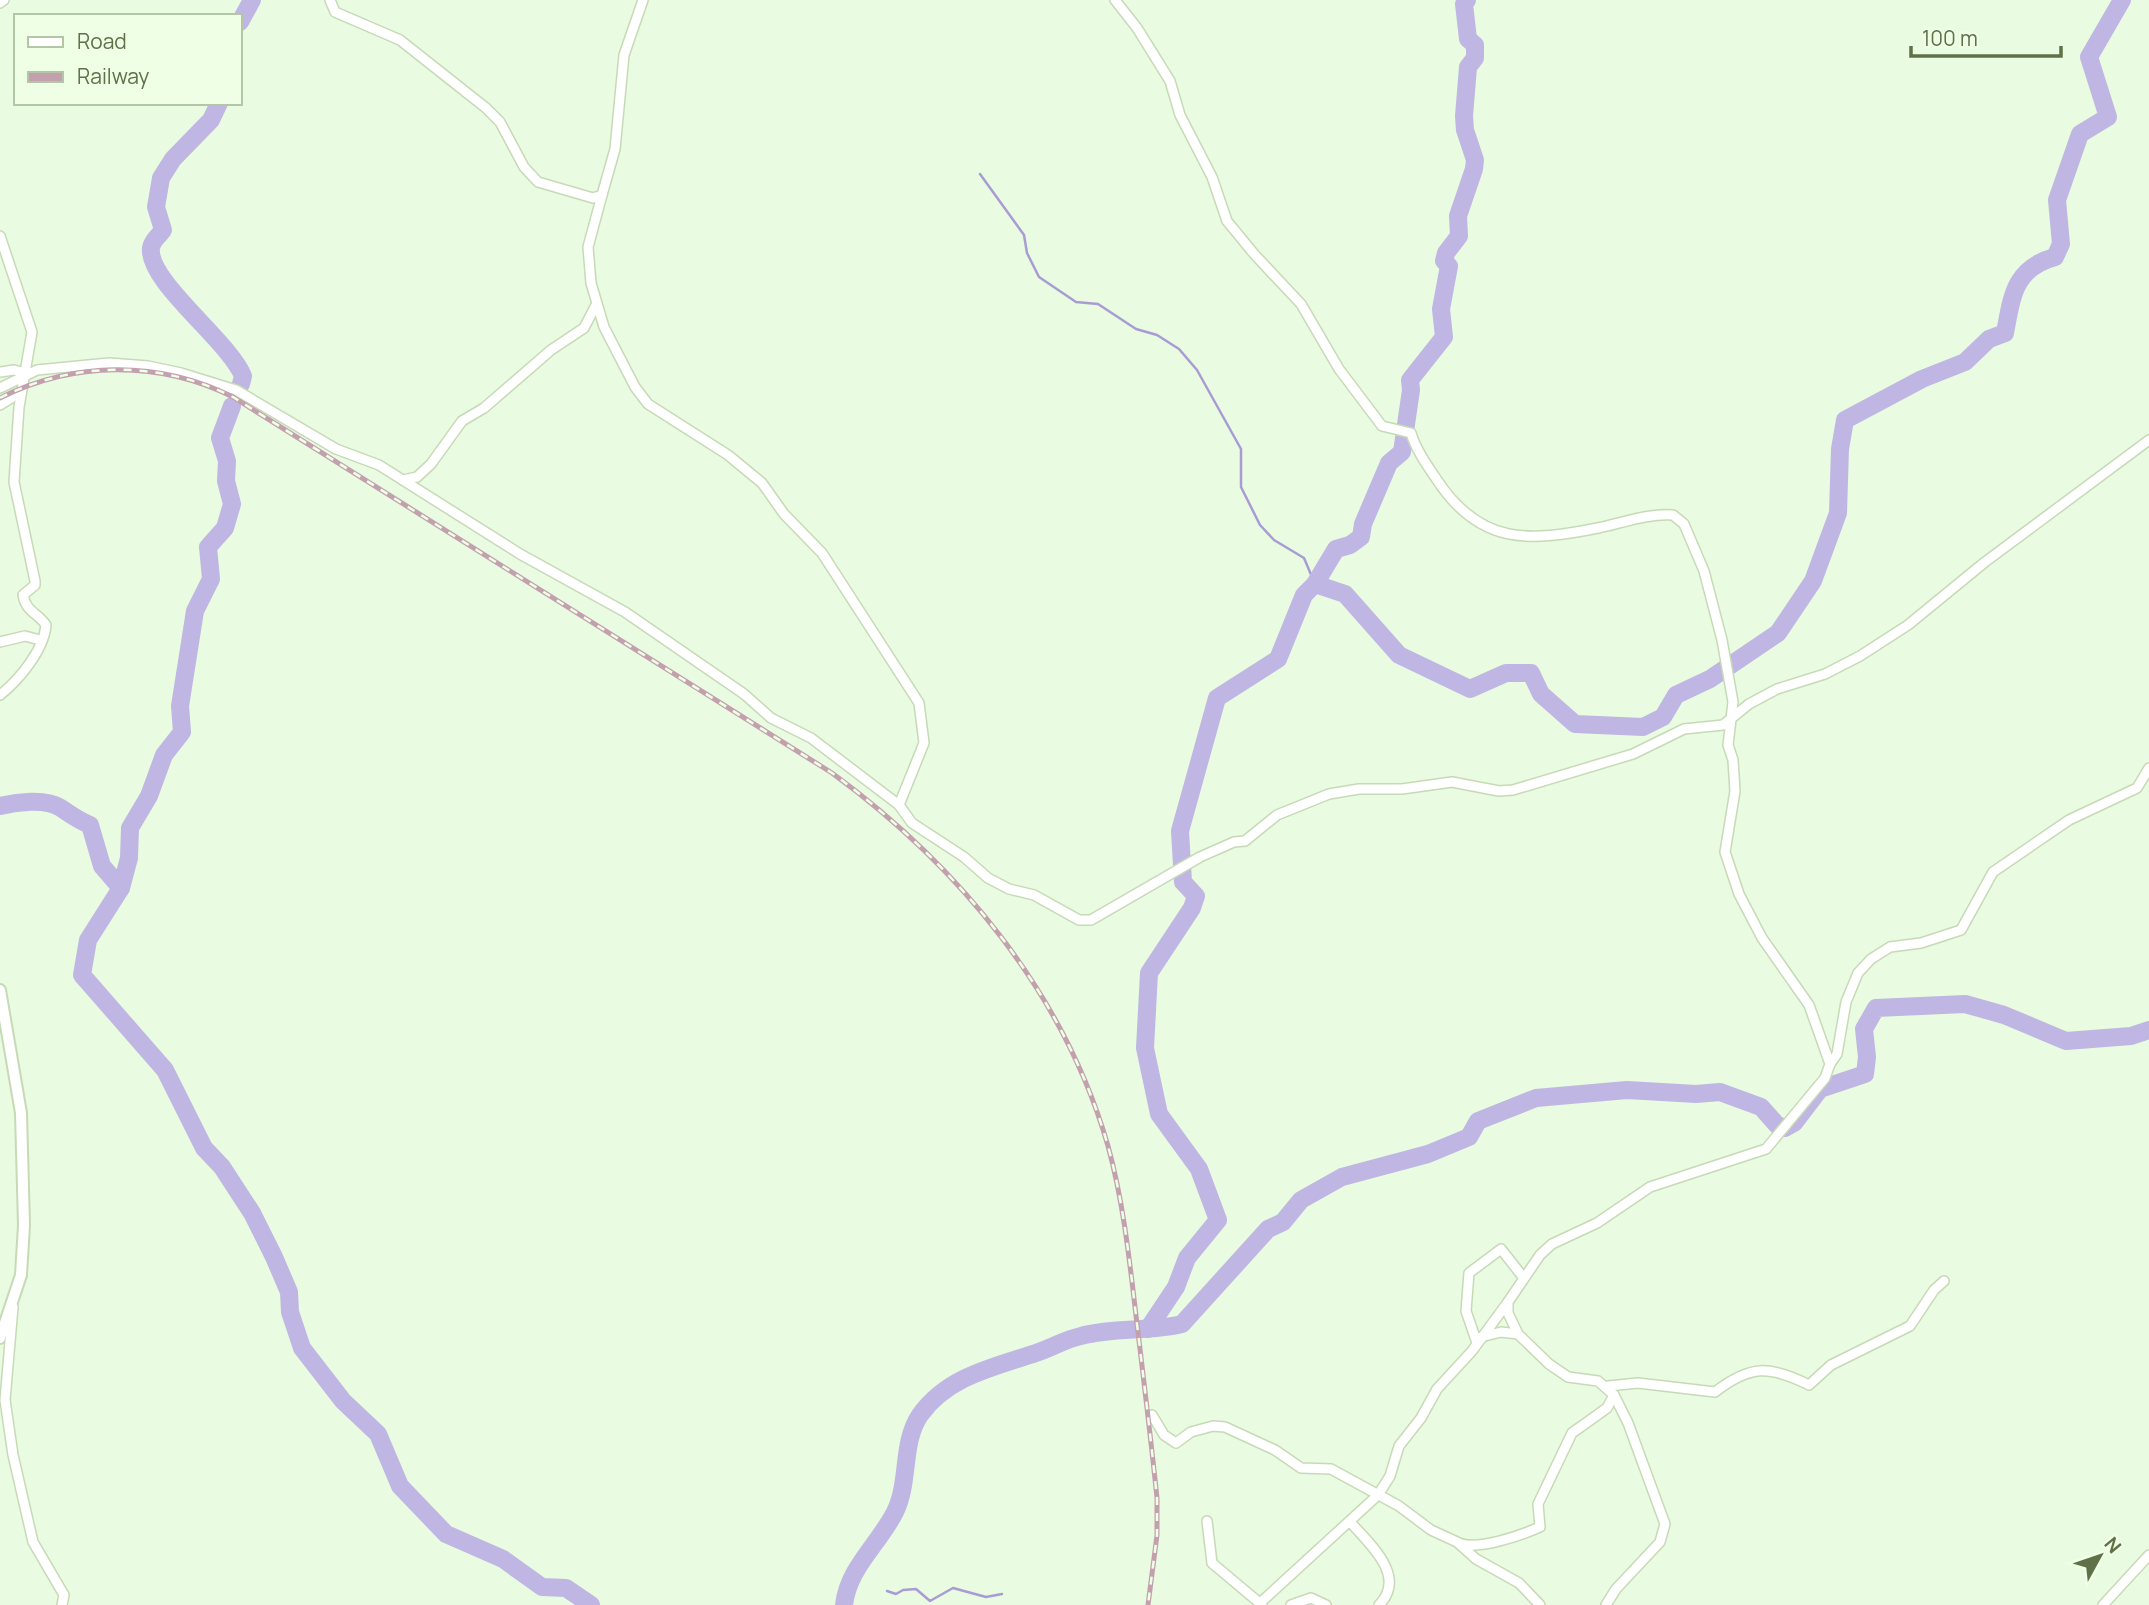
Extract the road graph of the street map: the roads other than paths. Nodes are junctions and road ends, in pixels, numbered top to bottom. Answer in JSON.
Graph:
{"nodes":[{"id":1,"x":330,"y":0,"type":"edge"},
{"id":2,"x":643,"y":0,"type":"edge"},
{"id":3,"x":1115,"y":0,"type":"edge"},
{"id":4,"x":602,"y":195,"type":"junction"},
{"id":5,"x":0,"y":236,"type":"edge"},
{"id":6,"x":596,"y":305,"type":"junction"},
{"id":7,"x":0,"y":372,"type":"edge"},
{"id":8,"x":26,"y":373,"type":"junction"},
{"id":9,"x":0,"y":388,"type":"edge"},
{"id":10,"x":21,"y":392,"type":"junction"},
{"id":11,"x":0,"y":405,"type":"edge"},
{"id":12,"x":2149,"y":440,"type":"edge"},
{"id":13,"x":403,"y":480,"type":"junction"},
{"id":14,"x":40,"y":640,"type":"junction"},
{"id":15,"x":0,"y":642,"type":"edge"},
{"id":16,"x":0,"y":695,"type":"edge"},
{"id":17,"x":1732,"y":719,"type":"junction"},
{"id":18,"x":2149,"y":768,"type":"edge"},
{"id":19,"x":899,"y":805,"type":"junction"},
{"id":20,"x":0,"y":990,"type":"edge"},
{"id":21,"x":1830,"y":1064,"type":"junction"},
{"id":22,"x":1523,"y":1278,"type":"junction"},
{"id":23,"x":1944,"y":1281,"type":"dead end"},
{"id":24,"x":15,"y":1298,"type":"junction"},
{"id":25,"x":1508,"y":1301,"type":"junction"},
{"id":26,"x":1518,"y":1334,"type":"junction"},
{"id":27,"x":0,"y":1338,"type":"edge"},
{"id":28,"x":1479,"y":1340,"type":"junction"},
{"id":29,"x":1608,"y":1386,"type":"junction"},
{"id":30,"x":1615,"y":1395,"type":"junction"},
{"id":31,"x":1152,"y":1415,"type":"dead end"},
{"id":32,"x":1378,"y":1495,"type":"junction"},
{"id":33,"x":1207,"y":1521,"type":"dead end"},
{"id":34,"x":1351,"y":1523,"type":"junction"},
{"id":35,"x":1457,"y":1542,"type":"junction"},
{"id":36,"x":2149,"y":1555,"type":"edge"},
{"id":37,"x":1261,"y":1604,"type":"edge"},
{"id":38,"x":62,"y":1605,"type":"edge"},
{"id":39,"x":1291,"y":1605,"type":"edge"},
{"id":40,"x":1326,"y":1605,"type":"edge"},
{"id":41,"x":1379,"y":1605,"type":"edge"},
{"id":42,"x":1540,"y":1605,"type":"edge"},
{"id":43,"x":1606,"y":1605,"type":"edge"},
{"id":44,"x":2103,"y":1605,"type":"edge"}],
"edges":[{"from":1,"to":4,"type":"street"},
{"from":2,"to":4,"type":"street"},
{"from":3,"to":17,"type":"street"},
{"from":4,"to":6,"type":"street"},
{"from":5,"to":8,"type":"street"},
{"from":6,"to":13,"type":"street"},
{"from":6,"to":19,"type":"street"},
{"from":7,"to":8,"type":"street"},
{"from":8,"to":9,"type":"street"},
{"from":8,"to":10,"type":"street"},
{"from":8,"to":13,"type":"street"},
{"from":10,"to":11,"type":"street"},
{"from":10,"to":14,"type":"street"},
{"from":12,"to":17,"type":"street"},
{"from":13,"to":19,"type":"street"},
{"from":14,"to":15,"type":"street"},
{"from":14,"to":16,"type":"street"},
{"from":17,"to":19,"type":"street"},
{"from":17,"to":21,"type":"street"},
{"from":18,"to":21,"type":"street"},
{"from":20,"to":24,"type":"street"},
{"from":21,"to":22,"type":"street"},
{"from":22,"to":25,"type":"street"},
{"from":22,"to":28,"type":"street"},
{"from":23,"to":29,"type":"street"},
{"from":24,"to":27,"type":"street"},
{"from":24,"to":38,"type":"street"},
{"from":25,"to":26,"type":"street"},
{"from":25,"to":28,"type":"street"},
{"from":26,"to":28,"type":"street"},
{"from":26,"to":29,"type":"street"},
{"from":28,"to":32,"type":"street"},
{"from":29,"to":30,"type":"street"},
{"from":30,"to":35,"type":"street"},
{"from":30,"to":43,"type":"street"},
{"from":31,"to":32,"type":"street"},
{"from":32,"to":34,"type":"street"},
{"from":32,"to":35,"type":"street"},
{"from":33,"to":37,"type":"street"},
{"from":34,"to":37,"type":"street"},
{"from":34,"to":41,"type":"street"},
{"from":35,"to":42,"type":"street"},
{"from":36,"to":44,"type":"street"},
{"from":39,"to":40,"type":"street"}]}
